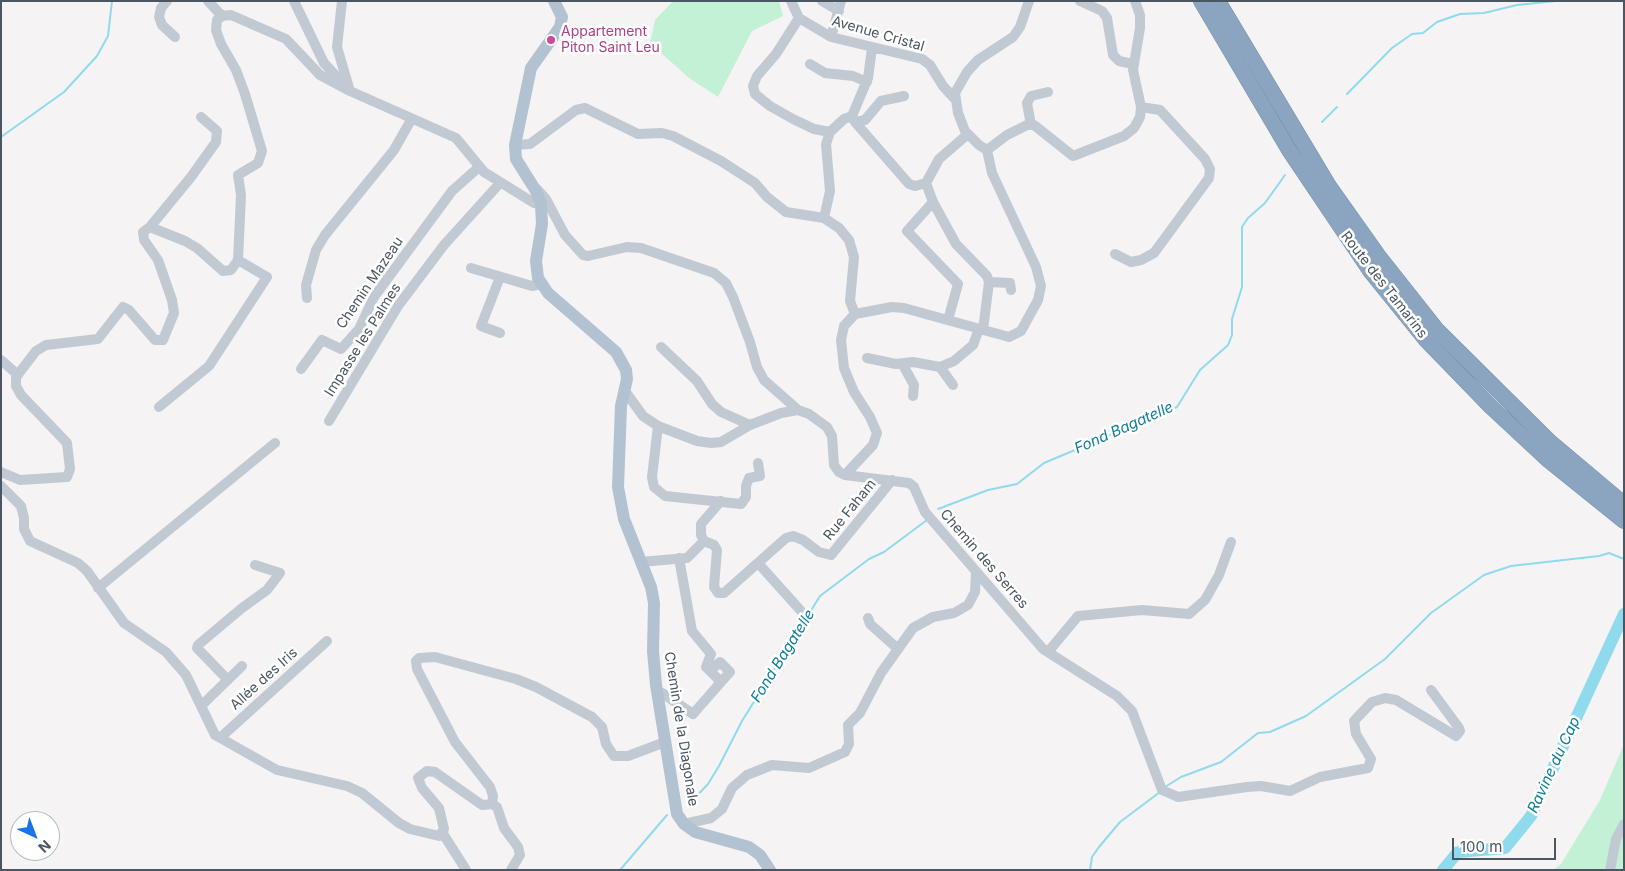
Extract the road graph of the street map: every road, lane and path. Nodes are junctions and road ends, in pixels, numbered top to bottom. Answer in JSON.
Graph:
{"nodes":[{"id":1,"x":167,"y":1,"type":"edge"},
{"id":2,"x":208,"y":1,"type":"edge"},
{"id":3,"x":294,"y":1,"type":"edge"},
{"id":4,"x":342,"y":1,"type":"edge"},
{"id":5,"x":554,"y":1,"type":"edge"},
{"id":6,"x":790,"y":1,"type":"edge"},
{"id":7,"x":822,"y":1,"type":"edge"},
{"id":8,"x":1029,"y":1,"type":"edge"},
{"id":9,"x":1080,"y":1,"type":"edge"},
{"id":10,"x":1135,"y":1,"type":"edge"},
{"id":11,"x":1201,"y":1,"type":"edge"},
{"id":12,"x":1218,"y":1,"type":"edge"},
{"id":13,"x":840,"y":6,"type":"edge"},
{"id":14,"x":222,"y":16,"type":"junction"},
{"id":15,"x":799,"y":18,"type":"junction"},
{"id":16,"x":175,"y":37,"type":"dead end"},
{"id":17,"x":831,"y":37,"type":"junction"},
{"id":18,"x":872,"y":48,"type":"junction"},
{"id":19,"x":810,"y":64,"type":"dead end"},
{"id":20,"x":1133,"y":64,"type":"junction"},
{"id":21,"x":867,"y":82,"type":"junction"},
{"id":22,"x":350,"y":92,"type":"junction"},
{"id":23,"x":1048,"y":92,"type":"dead end"},
{"id":24,"x":904,"y":96,"type":"dead end"},
{"id":25,"x":954,"y":98,"type":"junction"},
{"id":26,"x":1141,"y":107,"type":"junction"},
{"id":27,"x":201,"y":117,"type":"dead end"},
{"id":28,"x":853,"y":119,"type":"junction"},
{"id":29,"x":411,"y":120,"type":"junction"},
{"id":30,"x":1031,"y":125,"type":"junction"},
{"id":31,"x":830,"y":132,"type":"junction"},
{"id":32,"x":968,"y":134,"type":"junction"},
{"id":33,"x":515,"y":145,"type":"junction"},
{"id":34,"x":987,"y":150,"type":"junction"},
{"id":35,"x":479,"y":167,"type":"junction"},
{"id":36,"x":500,"y":183,"type":"junction"},
{"id":37,"x":926,"y":183,"type":"junction"},
{"id":38,"x":532,"y":184,"type":"junction"},
{"id":39,"x":933,"y":202,"type":"junction"},
{"id":40,"x":541,"y":204,"type":"junction"},
{"id":41,"x":824,"y":218,"type":"junction"},
{"id":42,"x":150,"y":227,"type":"junction"},
{"id":43,"x":1115,"y":254,"type":"dead end"},
{"id":44,"x":238,"y":260,"type":"junction"},
{"id":45,"x":471,"y":268,"type":"dead end"},
{"id":46,"x":500,"y":277,"type":"junction"},
{"id":47,"x":989,"y":282,"type":"junction"},
{"id":48,"x":541,"y":284,"type":"junction"},
{"id":49,"x":1012,"y":290,"type":"dead end"},
{"id":50,"x":307,"y":298,"type":"dead end"},
{"id":51,"x":855,"y":314,"type":"junction"},
{"id":52,"x":948,"y":320,"type":"junction"},
{"id":53,"x":982,"y":330,"type":"junction"},
{"id":54,"x":500,"y":333,"type":"dead end"},
{"id":55,"x":661,"y":347,"type":"dead end"},
{"id":56,"x":867,"y":358,"type":"dead end"},
{"id":57,"x":1,"y":360,"type":"edge"},
{"id":58,"x":903,"y":365,"type":"junction"},
{"id":59,"x":940,"y":367,"type":"junction"},
{"id":60,"x":1,"y":368,"type":"edge"},
{"id":61,"x":301,"y":369,"type":"dead end"},
{"id":62,"x":17,"y":376,"type":"junction"},
{"id":63,"x":953,"y":385,"type":"dead end"},
{"id":64,"x":625,"y":391,"type":"junction"},
{"id":65,"x":913,"y":396,"type":"dead end"},
{"id":66,"x":159,"y":407,"type":"dead end"},
{"id":67,"x":798,"y":410,"type":"junction"},
{"id":68,"x":329,"y":421,"type":"dead end"},
{"id":69,"x":750,"y":425,"type":"junction"},
{"id":70,"x":658,"y":426,"type":"junction"},
{"id":71,"x":277,"y":457,"type":"dead end"},
{"id":72,"x":758,"y":464,"type":"dead end"},
{"id":73,"x":1,"y":472,"type":"edge"},
{"id":74,"x":845,"y":475,"type":"junction"},
{"id":75,"x":892,"y":480,"type":"junction"},
{"id":76,"x":4,"y":492,"type":"edge"},
{"id":77,"x":722,"y":501,"type":"junction"},
{"id":78,"x":1618,"y":505,"type":"edge"},
{"id":79,"x":1624,"y":521,"type":"edge"},
{"id":80,"x":704,"y":541,"type":"junction"},
{"id":81,"x":1231,"y":542,"type":"dead end"},
{"id":82,"x":679,"y":558,"type":"junction"},
{"id":83,"x":640,"y":562,"type":"junction"},
{"id":84,"x":758,"y":563,"type":"junction"},
{"id":85,"x":255,"y":565,"type":"dead end"},
{"id":86,"x":976,"y":572,"type":"junction"},
{"id":87,"x":98,"y":588,"type":"junction"},
{"id":88,"x":802,"y":611,"type":"dead end"},
{"id":89,"x":868,"y":618,"type":"dead end"},
{"id":90,"x":327,"y":641,"type":"dead end"},
{"id":91,"x":898,"y":649,"type":"junction"},
{"id":92,"x":1048,"y":652,"type":"junction"},
{"id":93,"x":242,"y":666,"type":"dead end"},
{"id":94,"x":228,"y":680,"type":"junction"},
{"id":95,"x":1431,"y":690,"type":"dead end"},
{"id":96,"x":658,"y":693,"type":"junction"},
{"id":97,"x":201,"y":706,"type":"junction"},
{"id":98,"x":220,"y":738,"type":"junction"},
{"id":99,"x":665,"y":742,"type":"junction"},
{"id":100,"x":492,"y":804,"type":"junction"},
{"id":101,"x":684,"y":824,"type":"junction"},
{"id":102,"x":1624,"y":824,"type":"edge"},
{"id":103,"x":442,"y":832,"type":"junction"},
{"id":104,"x":466,"y":870,"type":"edge"},
{"id":105,"x":512,"y":870,"type":"edge"},
{"id":106,"x":770,"y":870,"type":"edge"},
{"id":107,"x":1610,"y":870,"type":"edge"}],
"edges":[{"from":1,"to":16,"type":"street"},
{"from":2,"to":14,"type":"street"},
{"from":3,"to":22,"type":"street"},
{"from":4,"to":22,"type":"street"},
{"from":5,"to":33,"type":"main road"},
{"from":6,"to":15,"type":"street"},
{"from":7,"to":13,"type":"street"},
{"from":8,"to":25,"type":"street"},
{"from":9,"to":20,"type":"street"},
{"from":10,"to":20,"type":"street"},
{"from":11,"to":78,"type":"highway","name":"Route des Tamarins"},
{"from":12,"to":78,"type":"highway","name":"Route des Tamarins"},
{"from":13,"to":17,"type":"street"},
{"from":14,"to":22,"type":"street"},
{"from":14,"to":44,"type":"street"},
{"from":15,"to":17,"type":"street","name":"Avenue Cristal"},
{"from":15,"to":31,"type":"street"},
{"from":17,"to":18,"type":"street","name":"Avenue Cristal"},
{"from":18,"to":21,"type":"street"},
{"from":18,"to":25,"type":"street","name":"Avenue Cristal"},
{"from":19,"to":21,"type":"street"},
{"from":20,"to":26,"type":"street"},
{"from":21,"to":28,"type":"street"},
{"from":22,"to":29,"type":"street"},
{"from":23,"to":30,"type":"street"},
{"from":24,"to":28,"type":"street"},
{"from":25,"to":32,"type":"street","name":"Avenue Cristal"},
{"from":26,"to":30,"type":"street"},
{"from":26,"to":43,"type":"street"},
{"from":27,"to":42,"type":"street"},
{"from":28,"to":31,"type":"street"},
{"from":28,"to":37,"type":"street"},
{"from":29,"to":35,"type":"street"},
{"from":29,"to":50,"type":"street"},
{"from":30,"to":34,"type":"street"},
{"from":31,"to":41,"type":"street"},
{"from":32,"to":34,"type":"street"},
{"from":32,"to":37,"type":"street"},
{"from":33,"to":38,"type":"main road"},
{"from":33,"to":41,"type":"street"},
{"from":34,"to":53,"type":"street"},
{"from":35,"to":36,"type":"street"},
{"from":35,"to":61,"type":"street","name":"Chemin Mazeau"},
{"from":36,"to":40,"type":"street"},
{"from":36,"to":68,"type":"street","name":"Impasse les Palmes"},
{"from":37,"to":39,"type":"street"},
{"from":38,"to":40,"type":"main road"},
{"from":38,"to":67,"type":"street"},
{"from":39,"to":47,"type":"street"},
{"from":39,"to":52,"type":"street"},
{"from":40,"to":48,"type":"main road"},
{"from":41,"to":51,"type":"street"},
{"from":42,"to":44,"type":"street"},
{"from":42,"to":62,"type":"street"},
{"from":44,"to":66,"type":"street"},
{"from":45,"to":46,"type":"street"},
{"from":46,"to":48,"type":"street"},
{"from":46,"to":54,"type":"street"},
{"from":47,"to":49,"type":"street"},
{"from":47,"to":53,"type":"street"},
{"from":48,"to":64,"type":"main road","name":"Chemin de la Diagonale"},
{"from":51,"to":52,"type":"street"},
{"from":51,"to":74,"type":"street"},
{"from":52,"to":53,"type":"street"},
{"from":53,"to":59,"type":"street"},
{"from":55,"to":69,"type":"street"},
{"from":56,"to":58,"type":"street"},
{"from":57,"to":62,"type":"street"},
{"from":58,"to":59,"type":"street"},
{"from":58,"to":65,"type":"street"},
{"from":59,"to":63,"type":"street"},
{"from":60,"to":62,"type":"street"},
{"from":62,"to":73,"type":"street"},
{"from":64,"to":70,"type":"street"},
{"from":64,"to":83,"type":"main road","name":"Chemin de la Diagonale"},
{"from":67,"to":69,"type":"street"},
{"from":67,"to":74,"type":"street"},
{"from":69,"to":70,"type":"street"},
{"from":70,"to":77,"type":"street"},
{"from":71,"to":87,"type":"street"},
{"from":72,"to":77,"type":"street"},
{"from":74,"to":75,"type":"street","name":"Chemin des Serres"},
{"from":75,"to":84,"type":"street","name":"Rue Faham"},
{"from":75,"to":86,"type":"street","name":"Chemin des Serres"},
{"from":76,"to":87,"type":"street"},
{"from":77,"to":80,"type":"street"},
{"from":78,"to":79,"type":"highway","name":"Route des Tamarins"},
{"from":80,"to":82,"type":"street"},
{"from":80,"to":84,"type":"street","name":"Rue Faham"},
{"from":81,"to":92,"type":"street"},
{"from":82,"to":83,"type":"street"},
{"from":82,"to":96,"type":"street"},
{"from":83,"to":96,"type":"main road","name":"Chemin de la Diagonale"},
{"from":84,"to":88,"type":"street"},
{"from":85,"to":94,"type":"street"},
{"from":86,"to":91,"type":"street"},
{"from":86,"to":92,"type":"street","name":"Chemin des Serres"},
{"from":87,"to":97,"type":"street"},
{"from":89,"to":91,"type":"street"},
{"from":90,"to":98,"type":"street","name":"Allée des Iris"},
{"from":91,"to":101,"type":"street"},
{"from":92,"to":95,"type":"street","name":"Chemin des Serres"},
{"from":93,"to":94,"type":"street"},
{"from":94,"to":97,"type":"street"},
{"from":96,"to":99,"type":"main road","name":"Chemin de la Diagonale"},
{"from":97,"to":98,"type":"street"},
{"from":98,"to":103,"type":"street"},
{"from":99,"to":100,"type":"street"},
{"from":99,"to":101,"type":"main road","name":"Chemin de la Diagonale"},
{"from":100,"to":103,"type":"street"},
{"from":100,"to":105,"type":"street"},
{"from":101,"to":106,"type":"main road","name":"Chemin de la Diagonale"},
{"from":102,"to":107,"type":"street"},
{"from":103,"to":104,"type":"street"}]}
